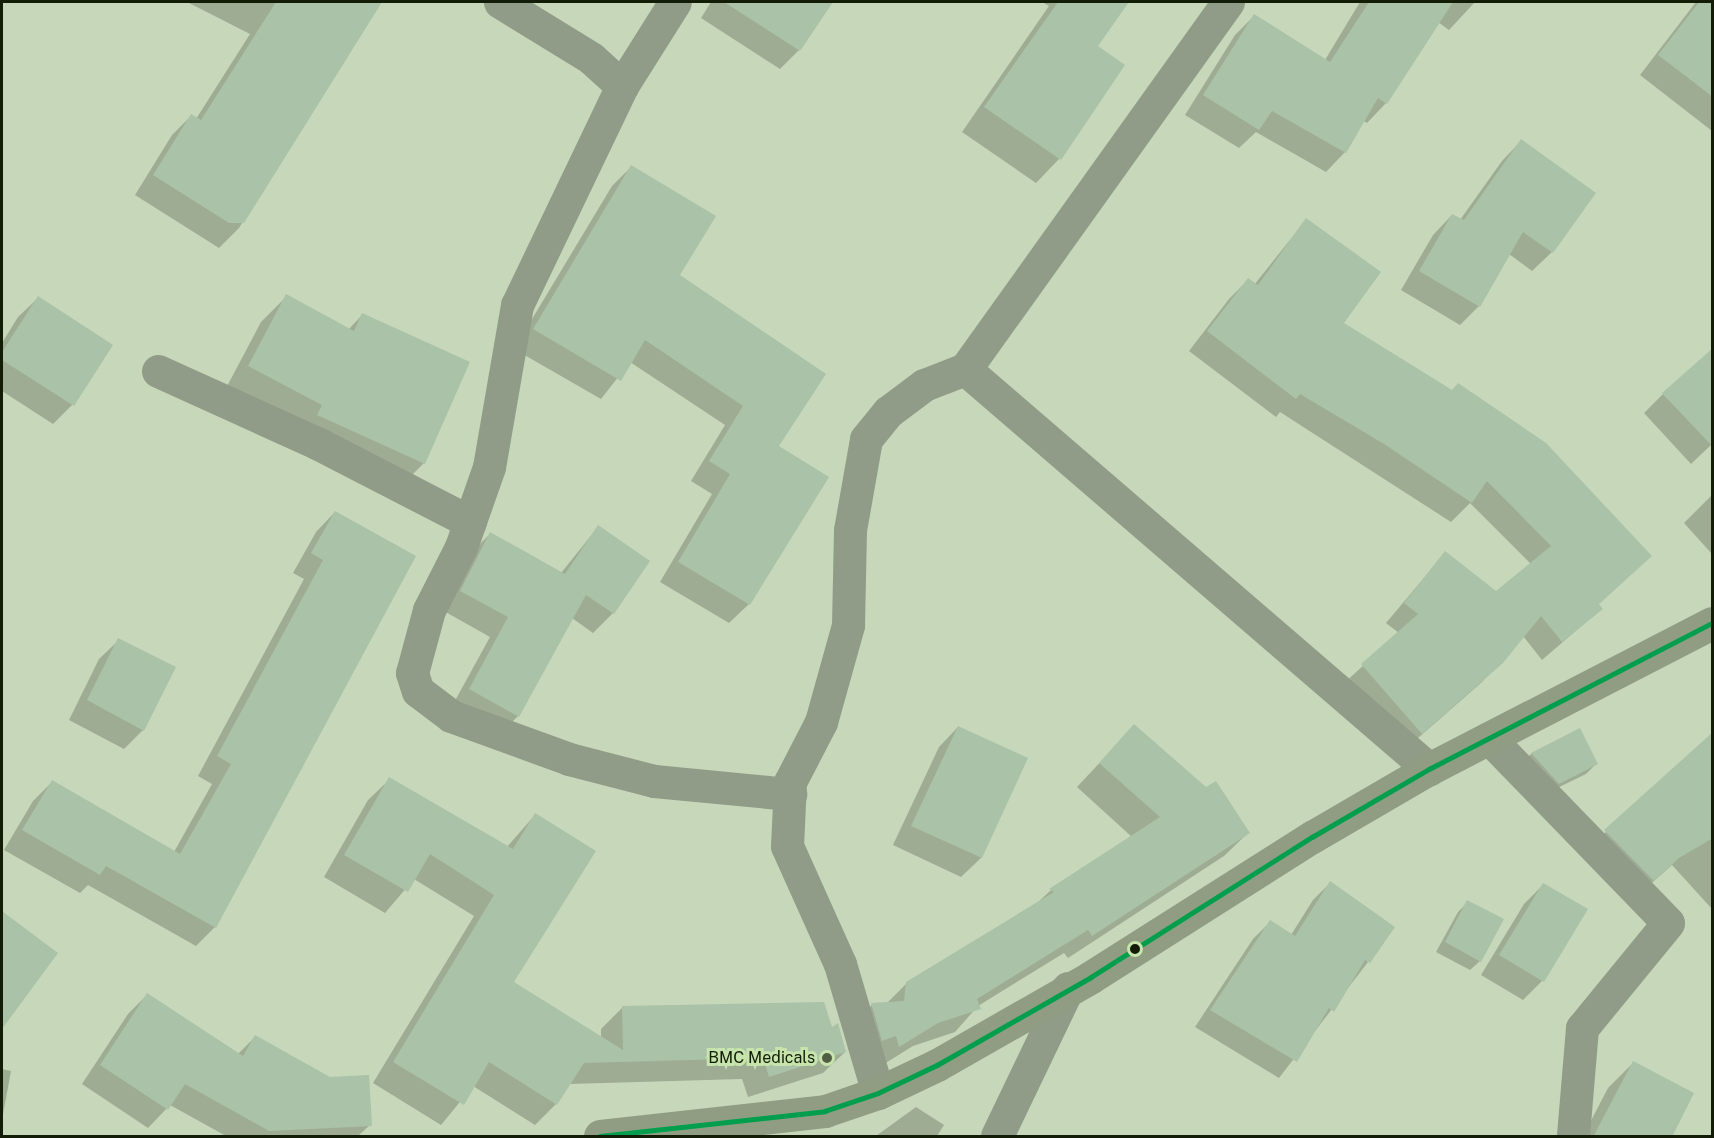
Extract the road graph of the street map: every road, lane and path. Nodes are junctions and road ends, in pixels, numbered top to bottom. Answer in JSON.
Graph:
{"nodes":[{"id":1,"x":500,"y":2,"type":"edge"},
{"id":2,"x":675,"y":2,"type":"edge"},
{"id":3,"x":1228,"y":2,"type":"edge"},
{"id":4,"x":622,"y":86,"type":"junction"},
{"id":5,"x":965,"y":369,"type":"junction"},
{"id":6,"x":158,"y":371,"type":"dead end"},
{"id":7,"x":470,"y":522,"type":"junction"},
{"id":8,"x":1713,"y":623,"type":"edge"},
{"id":9,"x":1489,"y":738,"type":"junction"},
{"id":10,"x":1429,"y":769,"type":"junction"},
{"id":11,"x":790,"y":794,"type":"junction"},
{"id":12,"x":1068,"y":988,"type":"junction"},
{"id":13,"x":878,"y":1093,"type":"junction"},
{"id":14,"x":600,"y":1137,"type":"edge"},
{"id":15,"x":997,"y":1137,"type":"edge"},
{"id":16,"x":1573,"y":1137,"type":"edge"}],
"edges":[{"from":1,"to":4,"type":"street"},
{"from":2,"to":4,"type":"street"},
{"from":3,"to":5,"type":"street"},
{"from":4,"to":7,"type":"street"},
{"from":5,"to":10,"type":"street"},
{"from":5,"to":11,"type":"street"},
{"from":6,"to":7,"type":"street"},
{"from":7,"to":11,"type":"street"},
{"from":8,"to":9,"type":"main road"},
{"from":9,"to":10,"type":"main road"},
{"from":9,"to":16,"type":"street"},
{"from":10,"to":12,"type":"main road"},
{"from":11,"to":13,"type":"street"},
{"from":12,"to":13,"type":"main road"},
{"from":12,"to":15,"type":"street"},
{"from":13,"to":14,"type":"main road"}]}
